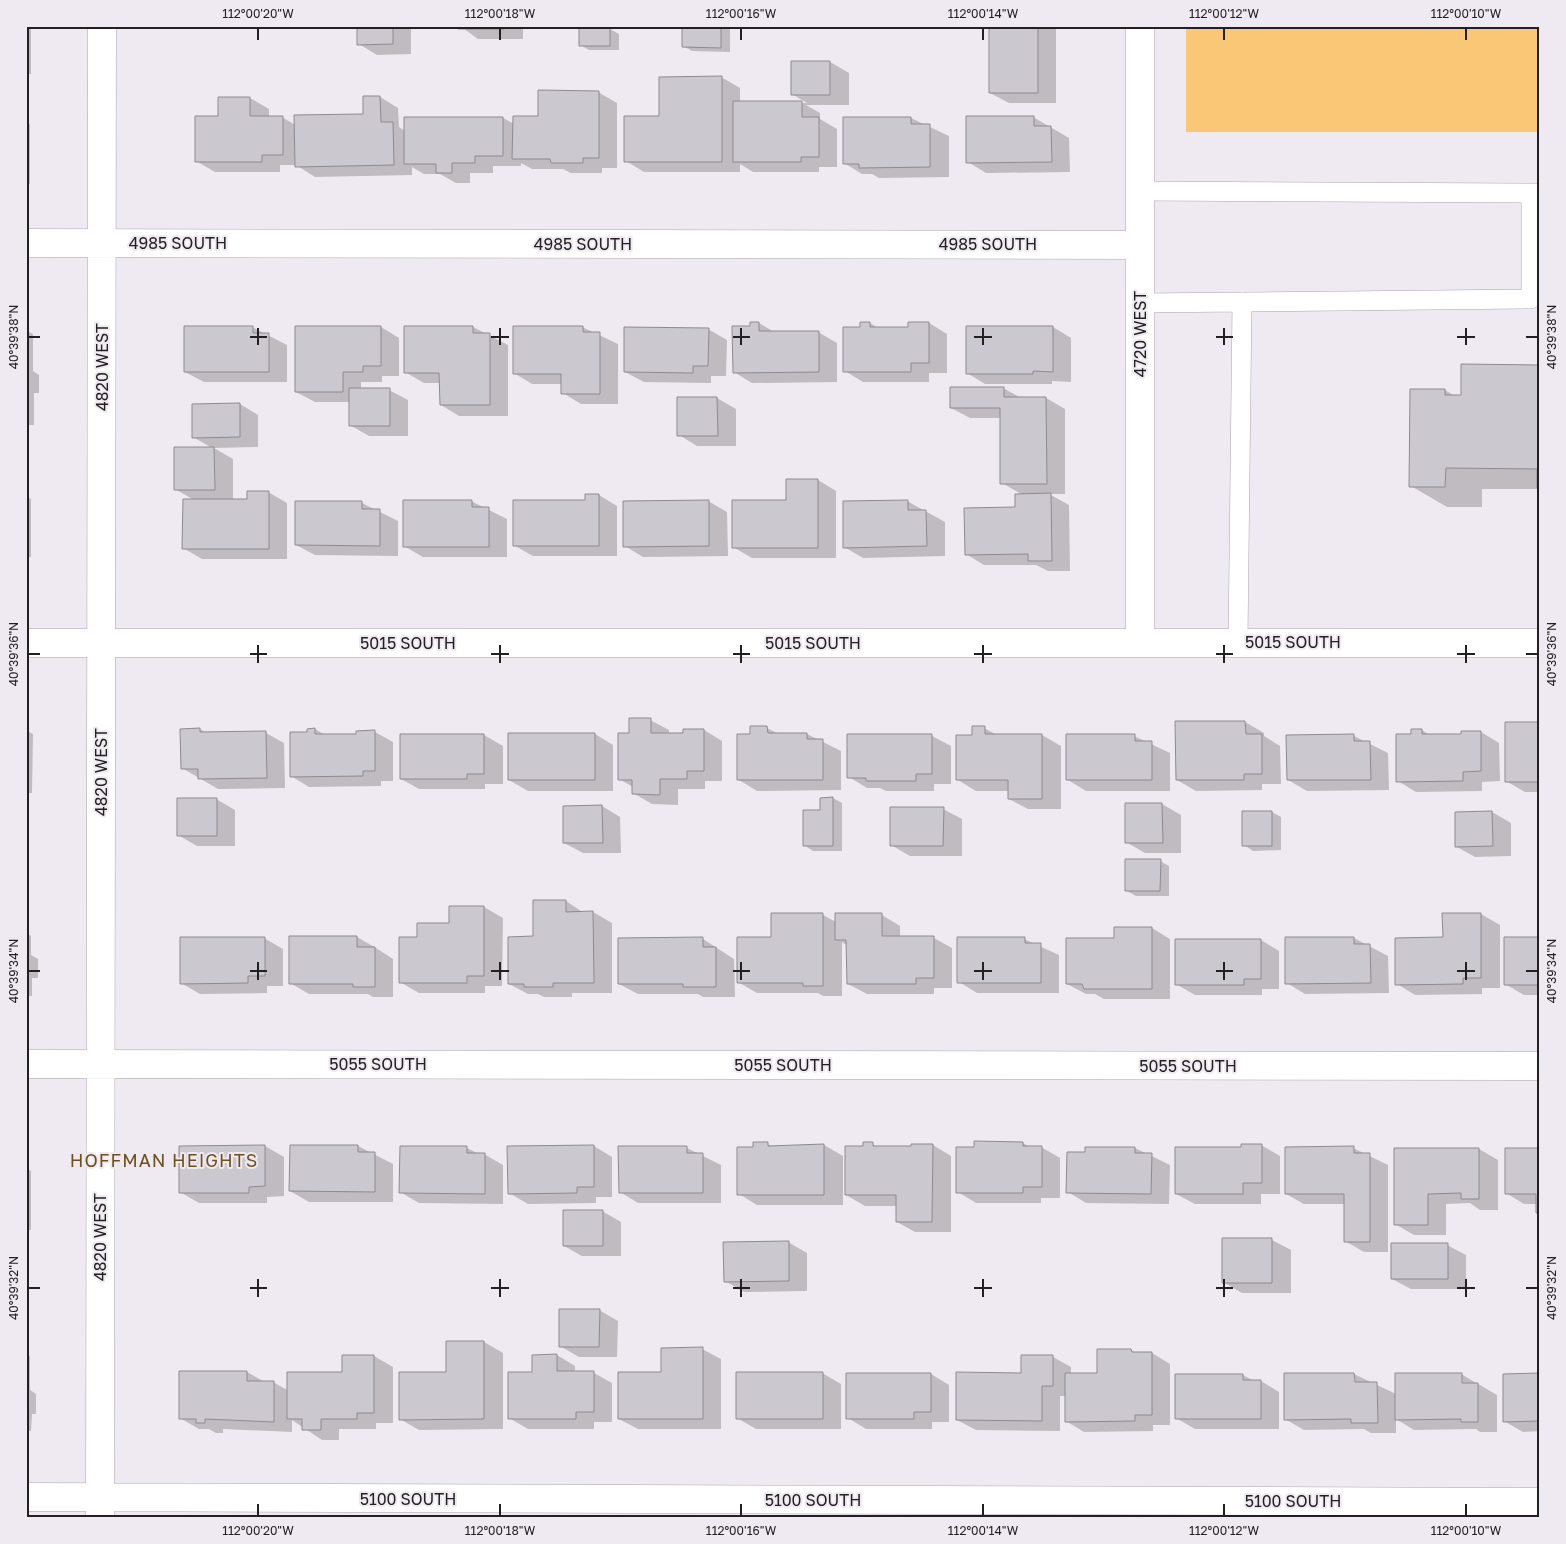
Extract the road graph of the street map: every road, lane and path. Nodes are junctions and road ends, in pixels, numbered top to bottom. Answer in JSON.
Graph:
{"nodes":[{"id":1,"x":102,"y":26,"type":"edge"},
{"id":2,"x":1140,"y":26,"type":"edge"},
{"id":3,"x":1140,"y":191,"type":"junction"},
{"id":4,"x":1535,"y":193,"type":"edge"},
{"id":5,"x":26,"y":243,"type":"edge"},
{"id":6,"x":102,"y":243,"type":"junction"},
{"id":7,"x":1140,"y":245,"type":"junction"},
{"id":8,"x":1242,"y":302,"type":"junction"},
{"id":9,"x":1140,"y":303,"type":"junction"},
{"id":10,"x":1140,"y":642,"type":"junction"},
{"id":11,"x":1238,"y":642,"type":"junction"},
{"id":12,"x":26,"y":643,"type":"edge"},
{"id":13,"x":101,"y":643,"type":"junction"},
{"id":14,"x":1540,"y":643,"type":"edge"},
{"id":15,"x":26,"y":1064,"type":"edge"},
{"id":16,"x":101,"y":1064,"type":"junction"},
{"id":17,"x":1540,"y":1066,"type":"edge"},
{"id":18,"x":26,"y":1497,"type":"edge"},
{"id":19,"x":1540,"y":1502,"type":"edge"},
{"id":20,"x":100,"y":1508,"type":"edge"}],
"edges":[{"from":1,"to":6,"type":"street","name":"4820 WEST"},
{"from":2,"to":3,"type":"street","name":"4720 WEST"},
{"from":3,"to":4,"type":"lane"},
{"from":3,"to":7,"type":"street","name":"4720 WEST"},
{"from":4,"to":8,"type":"lane"},
{"from":5,"to":6,"type":"street","name":"4985 SOUTH"},
{"from":6,"to":7,"type":"street","name":"4985 SOUTH"},
{"from":6,"to":13,"type":"street","name":"4820 WEST"},
{"from":7,"to":9,"type":"street","name":"4720 WEST"},
{"from":8,"to":9,"type":"lane"},
{"from":8,"to":11,"type":"lane"},
{"from":9,"to":10,"type":"street","name":"4720 WEST"},
{"from":10,"to":11,"type":"street","name":"5015 SOUTH"},
{"from":10,"to":13,"type":"street","name":"5015 SOUTH"},
{"from":11,"to":14,"type":"street","name":"5015 SOUTH"},
{"from":12,"to":13,"type":"street","name":"5015 SOUTH"},
{"from":13,"to":16,"type":"street","name":"4820 WEST"},
{"from":15,"to":16,"type":"street","name":"5055 SOUTH"},
{"from":16,"to":17,"type":"street","name":"5055 SOUTH"},
{"from":16,"to":20,"type":"street","name":"4820 WEST"},
{"from":18,"to":20,"type":"street","name":"5100 SOUTH"},
{"from":19,"to":20,"type":"street","name":"5100 SOUTH"}]}
